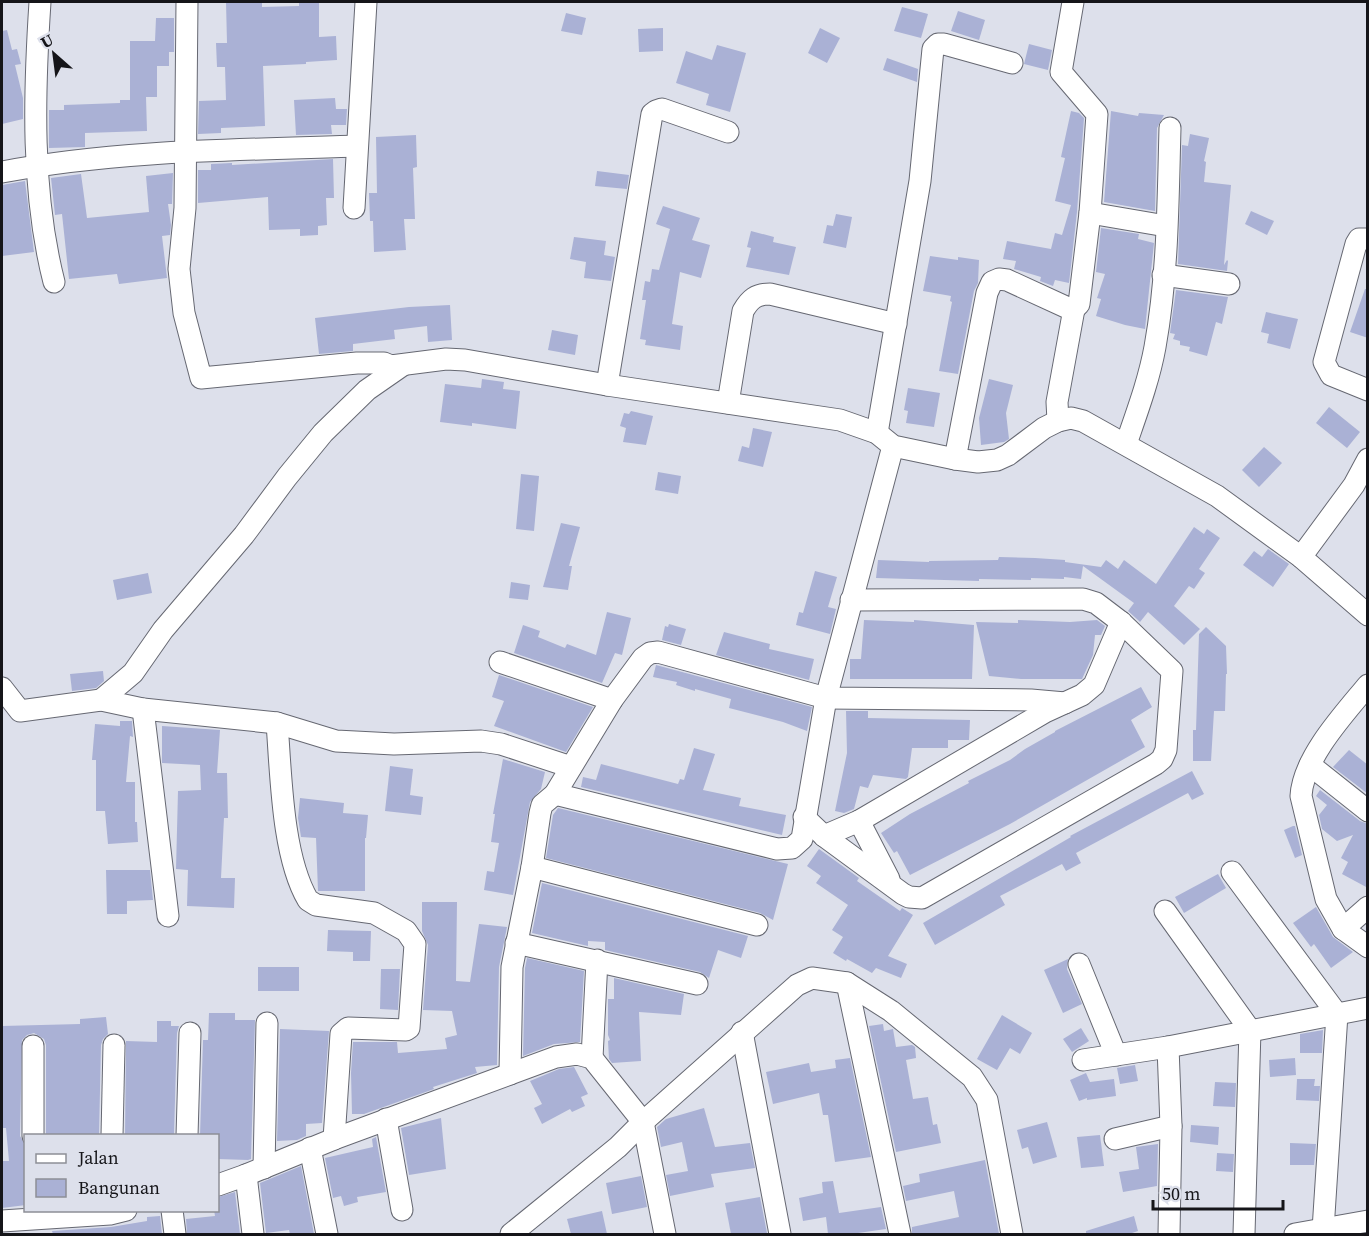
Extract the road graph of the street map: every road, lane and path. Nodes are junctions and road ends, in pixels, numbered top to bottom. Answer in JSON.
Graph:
{"nodes":[{"id":1,"x":40,"y":2,"type":"edge"},
{"id":2,"x":187,"y":2,"type":"edge"},
{"id":3,"x":366,"y":2,"type":"edge"},
{"id":4,"x":1073,"y":2,"type":"edge"},
{"id":5,"x":1012,"y":63,"type":"dead end"},
{"id":6,"x":1170,"y":128,"type":"dead end"},
{"id":7,"x":728,"y":132,"type":"dead end"},
{"id":8,"x":357,"y":146,"type":"junction"},
{"id":9,"x":186,"y":152,"type":"junction"},
{"id":10,"x":37,"y":165,"type":"junction"},
{"id":11,"x":2,"y":172,"type":"edge"},
{"id":12,"x":354,"y":208,"type":"dead end"},
{"id":13,"x":1090,"y":213,"type":"junction"},
{"id":14,"x":1166,"y":226,"type":"junction"},
{"id":15,"x":1368,"y":238,"type":"edge"},
{"id":16,"x":1163,"y":275,"type":"junction"},
{"id":17,"x":54,"y":282,"type":"dead end"},
{"id":18,"x":1229,"y":284,"type":"dead end"},
{"id":19,"x":1074,"y":309,"type":"junction"},
{"id":20,"x":896,"y":324,"type":"junction"},
{"id":21,"x":404,"y":365,"type":"junction"},
{"id":22,"x":607,"y":385,"type":"junction"},
{"id":23,"x":1368,"y":390,"type":"edge"},
{"id":24,"x":728,"y":403,"type":"junction"},
{"id":25,"x":1058,"y":421,"type":"junction"},
{"id":26,"x":885,"y":439,"type":"junction"},
{"id":27,"x":1126,"y":444,"type":"junction"},
{"id":28,"x":955,"y":459,"type":"junction"},
{"id":29,"x":1368,"y":459,"type":"edge"},
{"id":30,"x":1301,"y":557,"type":"junction"},
{"id":31,"x":851,"y":600,"type":"junction"},
{"id":32,"x":1368,"y":615,"type":"edge"},
{"id":33,"x":1121,"y":622,"type":"junction"},
{"id":34,"x":500,"y":662,"type":"dead end"},
{"id":35,"x":1368,"y":685,"type":"edge"},
{"id":36,"x":2,"y":688,"type":"edge"},
{"id":37,"x":826,"y":698,"type":"junction"},
{"id":38,"x":101,"y":700,"type":"junction"},
{"id":39,"x":612,"y":700,"type":"junction"},
{"id":40,"x":1065,"y":703,"type":"junction"},
{"id":41,"x":143,"y":710,"type":"junction"},
{"id":42,"x":277,"y":723,"type":"junction"},
{"id":43,"x":1310,"y":765,"type":"junction"},
{"id":44,"x":571,"y":766,"type":"junction"},
{"id":45,"x":555,"y":794,"type":"junction"},
{"id":46,"x":1368,"y":811,"type":"edge"},
{"id":47,"x":804,"y":817,"type":"junction"},
{"id":48,"x":859,"y":821,"type":"junction"},
{"id":49,"x":824,"y":836,"type":"junction"},
{"id":50,"x":532,"y":867,"type":"junction"},
{"id":51,"x":1232,"y":872,"type":"dead end"},
{"id":52,"x":892,"y":884,"type":"junction"},
{"id":53,"x":1368,"y":908,"type":"edge"},
{"id":54,"x":1165,"y":911,"type":"dead end"},
{"id":55,"x":168,"y":916,"type":"dead end"},
{"id":56,"x":757,"y":925,"type":"dead end"},
{"id":57,"x":1343,"y":929,"type":"junction"},
{"id":58,"x":516,"y":943,"type":"junction"},
{"id":59,"x":1368,"y":947,"type":"edge"},
{"id":60,"x":597,"y":960,"type":"junction"},
{"id":61,"x":1079,"y":964,"type":"dead end"},
{"id":62,"x":847,"y":983,"type":"junction"},
{"id":63,"x":697,"y":984,"type":"dead end"},
{"id":64,"x":1368,"y":1008,"type":"edge"},
{"id":65,"x":1337,"y":1014,"type":"junction"},
{"id":66,"x":267,"y":1023,"type":"dead end"},
{"id":67,"x":1250,"y":1030,"type":"junction"},
{"id":68,"x":742,"y":1032,"type":"junction"},
{"id":69,"x":190,"y":1033,"type":"dead end"},
{"id":70,"x":114,"y":1045,"type":"dead end"},
{"id":71,"x":33,"y":1046,"type":"dead end"},
{"id":72,"x":1168,"y":1047,"type":"junction"},
{"id":73,"x":1116,"y":1055,"type":"junction"},
{"id":74,"x":592,"y":1058,"type":"junction"},
{"id":75,"x":1083,"y":1060,"type":"dead end"},
{"id":76,"x":510,"y":1074,"type":"junction"},
{"id":77,"x":386,"y":1119,"type":"junction"},
{"id":78,"x":643,"y":1122,"type":"junction"},
{"id":79,"x":1171,"y":1126,"type":"junction"},
{"id":80,"x":33,"y":1134,"type":"edge"},
{"id":81,"x":112,"y":1134,"type":"edge"},
{"id":82,"x":187,"y":1134,"type":"edge"},
{"id":83,"x":334,"y":1139,"type":"junction"},
{"id":84,"x":1115,"y":1139,"type":"dead end"},
{"id":85,"x":310,"y":1148,"type":"junction"},
{"id":86,"x":255,"y":1172,"type":"junction"},
{"id":87,"x":219,"y":1185,"type":"edge"},
{"id":88,"x":402,"y":1210,"type":"dead end"},
{"id":89,"x":116,"y":1212,"type":"edge"},
{"id":90,"x":172,"y":1212,"type":"edge"},
{"id":91,"x":34,"y":1214,"type":"edge"},
{"id":92,"x":2,"y":1221,"type":"edge"},
{"id":93,"x":1368,"y":1221,"type":"edge"},
{"id":94,"x":1323,"y":1230,"type":"junction"},
{"id":95,"x":175,"y":1234,"type":"edge"},
{"id":96,"x":253,"y":1234,"type":"edge"},
{"id":97,"x":327,"y":1234,"type":"edge"},
{"id":98,"x":511,"y":1234,"type":"edge"},
{"id":99,"x":665,"y":1234,"type":"edge"},
{"id":100,"x":780,"y":1234,"type":"edge"},
{"id":101,"x":900,"y":1234,"type":"edge"},
{"id":102,"x":1012,"y":1234,"type":"edge"},
{"id":103,"x":1169,"y":1234,"type":"edge"},
{"id":104,"x":1244,"y":1234,"type":"edge"},
{"id":105,"x":1295,"y":1234,"type":"edge"}],
"edges":[{"from":1,"to":10,"type":"street"},
{"from":2,"to":9,"type":"street"},
{"from":3,"to":8,"type":"street"},
{"from":4,"to":13,"type":"street"},
{"from":5,"to":20,"type":"street"},
{"from":6,"to":14,"type":"street"},
{"from":7,"to":22,"type":"street"},
{"from":8,"to":9,"type":"street"},
{"from":8,"to":12,"type":"street"},
{"from":9,"to":10,"type":"street"},
{"from":9,"to":21,"type":"street"},
{"from":10,"to":11,"type":"street"},
{"from":10,"to":17,"type":"street"},
{"from":13,"to":14,"type":"street"},
{"from":13,"to":19,"type":"street"},
{"from":14,"to":16,"type":"street"},
{"from":15,"to":23,"type":"street"},
{"from":16,"to":18,"type":"street"},
{"from":16,"to":27,"type":"street"},
{"from":19,"to":25,"type":"street"},
{"from":19,"to":28,"type":"street"},
{"from":20,"to":24,"type":"street"},
{"from":20,"to":26,"type":"street"},
{"from":21,"to":22,"type":"street"},
{"from":21,"to":38,"type":"street"},
{"from":22,"to":24,"type":"street"},
{"from":24,"to":26,"type":"street"},
{"from":25,"to":27,"type":"street"},
{"from":25,"to":28,"type":"street"},
{"from":26,"to":28,"type":"street"},
{"from":26,"to":31,"type":"street"},
{"from":27,"to":30,"type":"street"},
{"from":29,"to":30,"type":"street"},
{"from":30,"to":32,"type":"street"},
{"from":31,"to":33,"type":"street"},
{"from":31,"to":37,"type":"street"},
{"from":33,"to":40,"type":"street"},
{"from":33,"to":52,"type":"street"},
{"from":34,"to":39,"type":"street"},
{"from":35,"to":43,"type":"street"},
{"from":36,"to":38,"type":"street"},
{"from":37,"to":39,"type":"street"},
{"from":37,"to":40,"type":"street"},
{"from":37,"to":47,"type":"street"},
{"from":38,"to":41,"type":"street"},
{"from":39,"to":44,"type":"street"},
{"from":40,"to":48,"type":"street"},
{"from":41,"to":42,"type":"street"},
{"from":41,"to":55,"type":"street"},
{"from":42,"to":44,"type":"street"},
{"from":42,"to":83,"type":"street"},
{"from":43,"to":46,"type":"street"},
{"from":43,"to":57,"type":"street"},
{"from":44,"to":45,"type":"street"},
{"from":45,"to":47,"type":"street"},
{"from":45,"to":50,"type":"street"},
{"from":47,"to":49,"type":"street"},
{"from":48,"to":49,"type":"street"},
{"from":48,"to":52,"type":"street"},
{"from":49,"to":52,"type":"street"},
{"from":50,"to":56,"type":"street"},
{"from":50,"to":58,"type":"street"},
{"from":51,"to":65,"type":"street"},
{"from":53,"to":57,"type":"street"},
{"from":54,"to":67,"type":"street"},
{"from":57,"to":59,"type":"street"},
{"from":58,"to":60,"type":"street"},
{"from":58,"to":76,"type":"street"},
{"from":60,"to":63,"type":"street"},
{"from":60,"to":74,"type":"street"},
{"from":61,"to":73,"type":"street"},
{"from":62,"to":68,"type":"street"},
{"from":62,"to":101,"type":"street"},
{"from":62,"to":102,"type":"street"},
{"from":64,"to":65,"type":"street"},
{"from":65,"to":67,"type":"street"},
{"from":65,"to":94,"type":"street"},
{"from":66,"to":86,"type":"street"},
{"from":67,"to":72,"type":"street"},
{"from":67,"to":104,"type":"street"},
{"from":68,"to":78,"type":"street"},
{"from":68,"to":100,"type":"street"},
{"from":69,"to":82,"type":"street"},
{"from":70,"to":81,"type":"street"},
{"from":71,"to":80,"type":"street"},
{"from":72,"to":73,"type":"street"},
{"from":72,"to":79,"type":"street"},
{"from":73,"to":75,"type":"street"},
{"from":74,"to":76,"type":"street"},
{"from":74,"to":78,"type":"street"},
{"from":76,"to":77,"type":"street"},
{"from":77,"to":83,"type":"street"},
{"from":77,"to":88,"type":"street"},
{"from":78,"to":98,"type":"street"},
{"from":78,"to":99,"type":"street"},
{"from":79,"to":84,"type":"street"},
{"from":79,"to":103,"type":"street"},
{"from":83,"to":85,"type":"street"},
{"from":85,"to":86,"type":"street"},
{"from":85,"to":97,"type":"street"},
{"from":86,"to":87,"type":"street"},
{"from":86,"to":96,"type":"street"},
{"from":89,"to":91,"type":"street"},
{"from":90,"to":95,"type":"street"},
{"from":91,"to":92,"type":"street"},
{"from":93,"to":94,"type":"street"},
{"from":94,"to":105,"type":"street"}]}
